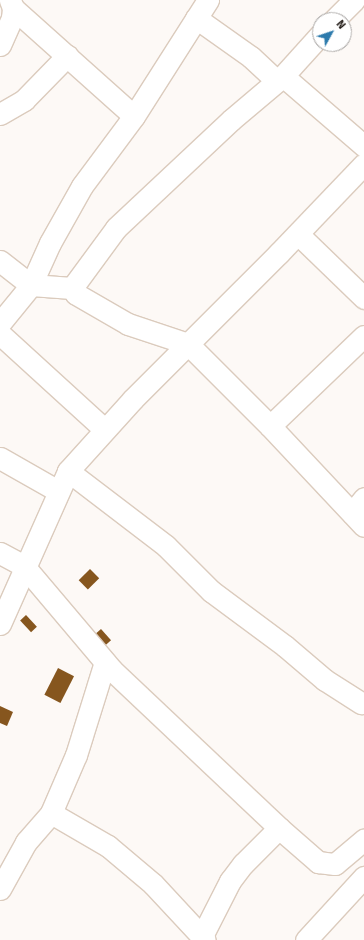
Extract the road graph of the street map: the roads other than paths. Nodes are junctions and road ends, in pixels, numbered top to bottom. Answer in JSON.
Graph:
{"nodes":[{"id":1,"x":208,"y":0,"type":"edge"},
{"id":2,"x":354,"y":0,"type":"edge"},
{"id":3,"x":11,"y":4,"type":"edge"},
{"id":4,"x":342,"y":12,"type":"edge"},
{"id":5,"x":196,"y":18,"type":"junction"},
{"id":6,"x":312,"y":44,"type":"edge"},
{"id":7,"x":0,"y":45,"type":"edge"},
{"id":8,"x":67,"y":56,"type":"junction"},
{"id":9,"x":280,"y":79,"type":"junction"},
{"id":10,"x":0,"y":114,"type":"edge"},
{"id":11,"x":134,"y":116,"type":"junction"},
{"id":12,"x":364,"y":146,"type":"edge"},
{"id":13,"x":364,"y":164,"type":"edge"},
{"id":14,"x":298,"y":234,"type":"junction"},
{"id":15,"x":0,"y":261,"type":"edge"},
{"id":16,"x":31,"y":285,"type":"junction"},
{"id":17,"x":72,"y":288,"type":"junction"},
{"id":18,"x":364,"y":298,"type":"edge"},
{"id":19,"x":0,"y":323,"type":"edge"},
{"id":20,"x":0,"y":334,"type":"edge"},
{"id":21,"x":364,"y":336,"type":"edge"},
{"id":22,"x":188,"y":344,"type":"junction"},
{"id":23,"x":270,"y":426,"type":"junction"},
{"id":24,"x":104,"y":429,"type":"junction"},
{"id":25,"x":0,"y":458,"type":"edge"},
{"id":26,"x":68,"y":471,"type":"junction"},
{"id":27,"x":58,"y":491,"type":"junction"},
{"id":28,"x":360,"y":512,"type":"edge"},
{"id":29,"x":0,"y":553,"type":"edge"},
{"id":30,"x":24,"y":566,"type":"junction"},
{"id":31,"x":0,"y":624,"type":"edge"},
{"id":32,"x":105,"y":662,"type":"junction"},
{"id":33,"x":363,"y":702,"type":"edge"},
{"id":34,"x":51,"y":813,"type":"junction"},
{"id":35,"x":279,"y":828,"type":"junction"},
{"id":36,"x":364,"y":840,"type":"edge"},
{"id":37,"x":364,"y":877,"type":"edge"},
{"id":38,"x":0,"y":889,"type":"edge"},
{"id":39,"x":204,"y":938,"type":"edge"},
{"id":40,"x":306,"y":940,"type":"edge"}],
"edges":[{"from":1,"to":5,"type":"street"},
{"from":2,"to":4,"type":"street"},
{"from":3,"to":7,"type":"street"},
{"from":3,"to":8,"type":"street"},
{"from":5,"to":9,"type":"street"},
{"from":5,"to":11,"type":"street"},
{"from":6,"to":9,"type":"street"},
{"from":8,"to":10,"type":"street"},
{"from":8,"to":11,"type":"street"},
{"from":9,"to":12,"type":"street"},
{"from":9,"to":17,"type":"street"},
{"from":11,"to":16,"type":"street"},
{"from":13,"to":14,"type":"street"},
{"from":14,"to":18,"type":"street"},
{"from":14,"to":22,"type":"street"},
{"from":15,"to":16,"type":"street"},
{"from":16,"to":17,"type":"street"},
{"from":16,"to":19,"type":"street"},
{"from":17,"to":22,"type":"street"},
{"from":20,"to":24,"type":"street"},
{"from":21,"to":23,"type":"street"},
{"from":22,"to":23,"type":"street"},
{"from":22,"to":24,"type":"street"},
{"from":23,"to":28,"type":"street"},
{"from":24,"to":26,"type":"street"},
{"from":25,"to":27,"type":"street"},
{"from":26,"to":27,"type":"street"},
{"from":26,"to":33,"type":"street"},
{"from":27,"to":30,"type":"street"},
{"from":29,"to":30,"type":"street"},
{"from":30,"to":31,"type":"street"},
{"from":30,"to":32,"type":"street"},
{"from":32,"to":34,"type":"street"},
{"from":32,"to":35,"type":"street"},
{"from":34,"to":38,"type":"street"},
{"from":34,"to":39,"type":"street"},
{"from":35,"to":36,"type":"street"},
{"from":35,"to":39,"type":"street"},
{"from":37,"to":40,"type":"street"}]}
